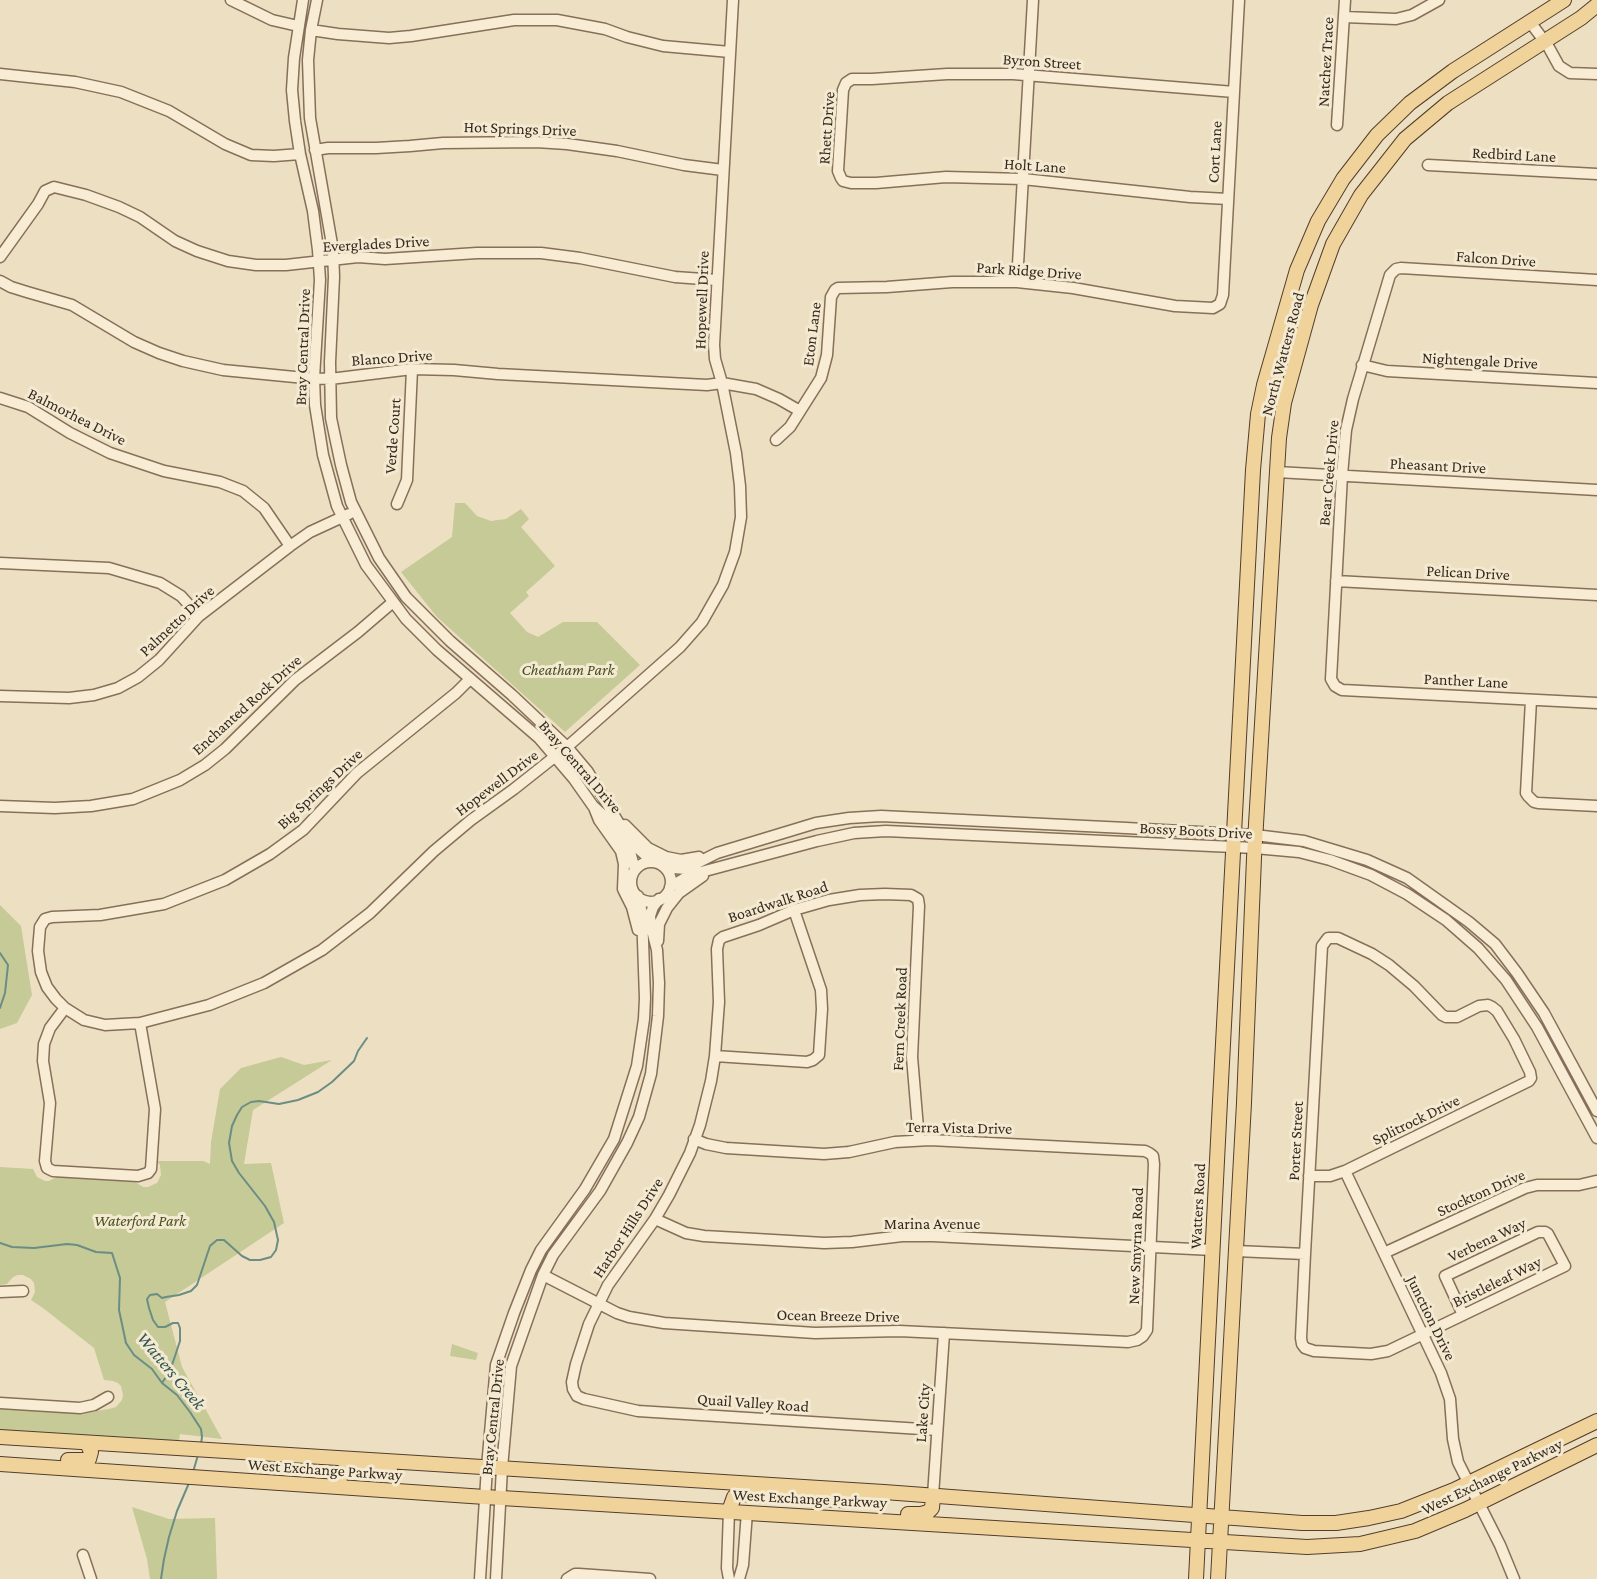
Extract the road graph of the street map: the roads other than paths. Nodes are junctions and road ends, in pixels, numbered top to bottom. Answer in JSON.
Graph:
{"nodes":[{"id":1,"x":231,"y":0,"type":"edge"},
{"id":2,"x":303,"y":0,"type":"edge"},
{"id":3,"x":317,"y":0,"type":"edge"},
{"id":4,"x":733,"y":0,"type":"edge"},
{"id":5,"x":1033,"y":0,"type":"edge"},
{"id":6,"x":1239,"y":0,"type":"edge"},
{"id":7,"x":1345,"y":0,"type":"edge"},
{"id":8,"x":1439,"y":0,"type":"edge"},
{"id":9,"x":1564,"y":0,"type":"edge"},
{"id":10,"x":1597,"y":6,"type":"edge"},
{"id":11,"x":1344,"y":17,"type":"junction"},
{"id":12,"x":1530,"y":22,"type":"junction"},
{"id":13,"x":298,"y":26,"type":"junction"},
{"id":14,"x":311,"y":30,"type":"junction"},
{"id":15,"x":1544,"y":41,"type":"junction"},
{"id":16,"x":730,"y":52,"type":"junction"},
{"id":17,"x":0,"y":74,"type":"edge"},
{"id":18,"x":1597,"y":74,"type":"edge"},
{"id":19,"x":1029,"y":75,"type":"junction"},
{"id":20,"x":848,"y":80,"type":"joint"},
{"id":21,"x":1234,"y":92,"type":"junction"},
{"id":22,"x":1337,"y":125,"type":"dead end"},
{"id":23,"x":315,"y":150,"type":"junction"},
{"id":24,"x":300,"y":154,"type":"junction"},
{"id":25,"x":1428,"y":165,"type":"dead end"},
{"id":26,"x":723,"y":170,"type":"junction"},
{"id":27,"x":1597,"y":174,"type":"edge"},
{"id":28,"x":841,"y":179,"type":"joint"},
{"id":29,"x":1023,"y":179,"type":"junction"},
{"id":30,"x":1228,"y":199,"type":"junction"},
{"id":31,"x":0,"y":257,"type":"edge"},
{"id":32,"x":334,"y":260,"type":"junction"},
{"id":33,"x":318,"y":261,"type":"junction"},
{"id":34,"x":1394,"y":270,"type":"joint"},
{"id":35,"x":0,"y":280,"type":"edge"},
{"id":36,"x":717,"y":280,"type":"junction"},
{"id":37,"x":1597,"y":280,"type":"edge"},
{"id":38,"x":1017,"y":282,"type":"junction"},
{"id":39,"x":836,"y":289,"type":"joint"},
{"id":40,"x":1219,"y":305,"type":"joint"},
{"id":41,"x":1362,"y":365,"type":"junction"},
{"id":42,"x":412,"y":369,"type":"junction"},
{"id":43,"x":314,"y":378,"type":"junction"},
{"id":44,"x":330,"y":379,"type":"junction"},
{"id":45,"x":722,"y":383,"type":"junction"},
{"id":46,"x":1597,"y":383,"type":"edge"},
{"id":47,"x":0,"y":398,"type":"edge"},
{"id":48,"x":800,"y":411,"type":"junction"},
{"id":49,"x":776,"y":440,"type":"dead end"},
{"id":50,"x":1253,"y":470,"type":"junction"},
{"id":51,"x":1277,"y":472,"type":"junction"},
{"id":52,"x":1342,"y":475,"type":"junction"},
{"id":53,"x":1597,"y":490,"type":"edge"},
{"id":54,"x":397,"y":504,"type":"dead end"},
{"id":55,"x":356,"y":511,"type":"junction"},
{"id":56,"x":343,"y":517,"type":"junction"},
{"id":57,"x":290,"y":546,"type":"junction"},
{"id":58,"x":0,"y":563,"type":"edge"},
{"id":59,"x":1336,"y":581,"type":"junction"},
{"id":60,"x":1597,"y":595,"type":"edge"},
{"id":61,"x":393,"y":602,"type":"junction"},
{"id":62,"x":199,"y":616,"type":"junction"},
{"id":63,"x":470,"y":679,"type":"junction"},
{"id":64,"x":1335,"y":686,"type":"joint"},
{"id":65,"x":0,"y":696,"type":"edge"},
{"id":66,"x":1531,"y":700,"type":"junction"},
{"id":67,"x":1597,"y":703,"type":"edge"},
{"id":68,"x":567,"y":747,"type":"junction"},
{"id":69,"x":554,"y":757,"type":"junction"},
{"id":70,"x":607,"y":801,"type":"junction"},
{"id":71,"x":0,"y":806,"type":"edge"},
{"id":72,"x":594,"y":806,"type":"junction"},
{"id":73,"x":1597,"y":806,"type":"edge"},
{"id":74,"x":1234,"y":841,"type":"junction"},
{"id":75,"x":1255,"y":842,"type":"junction"},
{"id":76,"x":717,"y":854,"type":"junction"},
{"id":77,"x":653,"y":862,"type":"junction"},
{"id":78,"x":664,"y":867,"type":"junction"},
{"id":79,"x":721,"y":868,"type":"junction"},
{"id":80,"x":634,"y":870,"type":"junction"},
{"id":81,"x":670,"y":887,"type":"junction"},
{"id":82,"x":638,"y":896,"type":"junction"},
{"id":83,"x":659,"y":899,"type":"junction"},
{"id":84,"x":918,"y":899,"type":"joint"},
{"id":85,"x":794,"y":910,"type":"junction"},
{"id":86,"x":40,"y":927,"type":"joint"},
{"id":87,"x":719,"y":940,"type":"joint"},
{"id":88,"x":642,"y":945,"type":"junction"},
{"id":89,"x":657,"y":950,"type":"junction"},
{"id":90,"x":1517,"y":973,"type":"junction"},
{"id":91,"x":1506,"y":980,"type":"junction"},
{"id":92,"x":65,"y":1008,"type":"junction"},
{"id":93,"x":140,"y":1023,"type":"junction"},
{"id":94,"x":715,"y":1056,"type":"junction"},
{"id":95,"x":1531,"y":1077,"type":"joint"},
{"id":96,"x":1597,"y":1111,"type":"edge"},
{"id":97,"x":1597,"y":1138,"type":"edge"},
{"id":98,"x":694,"y":1139,"type":"junction"},
{"id":99,"x":919,"y":1140,"type":"junction"},
{"id":100,"x":1152,"y":1156,"type":"joint"},
{"id":101,"x":1345,"y":1172,"type":"junction"},
{"id":102,"x":1309,"y":1176,"type":"junction"},
{"id":103,"x":1597,"y":1181,"type":"edge"},
{"id":104,"x":655,"y":1219,"type":"junction"},
{"id":105,"x":1150,"y":1247,"type":"junction"},
{"id":106,"x":1213,"y":1250,"type":"junction"},
{"id":107,"x":1236,"y":1251,"type":"junction"},
{"id":108,"x":1384,"y":1253,"type":"junction"},
{"id":109,"x":1305,"y":1254,"type":"junction"},
{"id":110,"x":1565,"y":1266,"type":"joint"},
{"id":111,"x":543,"y":1275,"type":"junction"},
{"id":112,"x":23,"y":1291,"type":"dead end"},
{"id":113,"x":0,"y":1292,"type":"edge"},
{"id":114,"x":599,"y":1304,"type":"junction"},
{"id":115,"x":1463,"y":1315,"type":"junction"},
{"id":116,"x":944,"y":1333,"type":"junction"},
{"id":117,"x":1423,"y":1334,"type":"junction"},
{"id":118,"x":1143,"y":1336,"type":"joint"},
{"id":119,"x":1305,"y":1348,"type":"joint"},
{"id":120,"x":573,"y":1389,"type":"joint"},
{"id":121,"x":108,"y":1397,"type":"dead end"},
{"id":122,"x":0,"y":1403,"type":"edge"},
{"id":123,"x":1597,"y":1421,"type":"edge"},
{"id":124,"x":938,"y":1430,"type":"junction"},
{"id":125,"x":0,"y":1437,"type":"edge"},
{"id":126,"x":87,"y":1443,"type":"junction"},
{"id":127,"x":1597,"y":1445,"type":"edge"},
{"id":128,"x":0,"y":1456,"type":"edge"},
{"id":129,"x":0,"y":1464,"type":"edge"},
{"id":130,"x":442,"y":1464,"type":"junction"},
{"id":131,"x":487,"y":1467,"type":"junction"},
{"id":132,"x":501,"y":1468,"type":"junction"},
{"id":133,"x":1468,"y":1483,"type":"junction"},
{"id":134,"x":339,"y":1487,"type":"junction"},
{"id":135,"x":884,"y":1492,"type":"junction"},
{"id":136,"x":933,"y":1496,"type":"junction"},
{"id":137,"x":485,"y":1497,"type":"junction"},
{"id":138,"x":500,"y":1498,"type":"junction"},
{"id":139,"x":1479,"y":1504,"type":"junction"},
{"id":140,"x":729,"y":1511,"type":"junction"},
{"id":141,"x":747,"y":1512,"type":"junction"},
{"id":142,"x":1201,"y":1516,"type":"junction"},
{"id":143,"x":837,"y":1517,"type":"junction"},
{"id":144,"x":1223,"y":1518,"type":"junction"},
{"id":145,"x":1199,"y":1539,"type":"junction"},
{"id":146,"x":1221,"y":1542,"type":"junction"},
{"id":147,"x":83,"y":1555,"type":"dead end"},
{"id":148,"x":91,"y":1579,"type":"edge"},
{"id":149,"x":480,"y":1579,"type":"edge"},
{"id":150,"x":496,"y":1579,"type":"edge"},
{"id":151,"x":567,"y":1579,"type":"edge"},
{"id":152,"x":650,"y":1579,"type":"edge"},
{"id":153,"x":729,"y":1579,"type":"edge"},
{"id":154,"x":739,"y":1579,"type":"edge"},
{"id":155,"x":1196,"y":1579,"type":"edge"},
{"id":156,"x":1218,"y":1579,"type":"edge"},
{"id":157,"x":1515,"y":1579,"type":"edge"}],
"edges":[{"from":1,"to":13,"type":"street"},
{"from":2,"to":13,"type":"street","name":"Bray Central Drive"},
{"from":3,"to":14,"type":"street","name":"Bray Central Drive"},
{"from":4,"to":16,"type":"street","name":"Hopewell Drive"},
{"from":5,"to":19,"type":"street"},
{"from":6,"to":21,"type":"street","name":"Cort Lane"},
{"from":7,"to":11,"type":"street","name":"Natchez Trace"},
{"from":8,"to":11,"type":"street"},
{"from":9,"to":12,"type":"main road","name":"North Watters Road"},
{"from":10,"to":15,"type":"main road","name":"North Watters Road"},
{"from":11,"to":22,"type":"street","name":"Natchez Trace"},
{"from":12,"to":15,"type":"street"},
{"from":12,"to":50,"type":"main road","name":"North Watters Road"},
{"from":13,"to":24,"type":"street","name":"Bray Central Drive"},
{"from":14,"to":16,"type":"street"},
{"from":14,"to":23,"type":"street","name":"Bray Central Drive"},
{"from":15,"to":18,"type":"street"},
{"from":15,"to":51,"type":"main road","name":"North Watters Road"},
{"from":16,"to":26,"type":"street","name":"Hopewell Drive"},
{"from":17,"to":24,"type":"street"},
{"from":19,"to":20,"type":"street","name":"Byron Street"},
{"from":19,"to":21,"type":"street","name":"Byron Street"},
{"from":19,"to":29,"type":"street"},
{"from":20,"to":28,"type":"street","name":"Rhett Drive"},
{"from":21,"to":30,"type":"street","name":"Cort Lane"},
{"from":23,"to":26,"type":"street","name":"Hot Springs Drive"},
{"from":23,"to":32,"type":"street","name":"Bray Central Drive"},
{"from":24,"to":33,"type":"street","name":"Bray Central Drive"},
{"from":25,"to":27,"type":"street","name":"Redbird Lane"},
{"from":26,"to":36,"type":"street","name":"Hopewell Drive"},
{"from":28,"to":29,"type":"street","name":"Holt Lane"},
{"from":29,"to":30,"type":"street","name":"Holt Lane"},
{"from":29,"to":38,"type":"street"},
{"from":30,"to":40,"type":"street","name":"Cort Lane"},
{"from":31,"to":33,"type":"street","name":"Everglades Drive"},
{"from":32,"to":33,"type":"street","name":"Everglades Drive"},
{"from":32,"to":36,"type":"street","name":"Everglades Drive"},
{"from":32,"to":44,"type":"street","name":"Bray Central Drive"},
{"from":33,"to":43,"type":"street","name":"Bray Central Drive"},
{"from":34,"to":37,"type":"street","name":"Falcon Drive"},
{"from":34,"to":41,"type":"street","name":"Bear Creek Drive"},
{"from":35,"to":43,"type":"street","name":"Blanco Drive"},
{"from":36,"to":45,"type":"street","name":"Hopewell Drive"},
{"from":38,"to":39,"type":"street","name":"Park Ridge Drive"},
{"from":38,"to":40,"type":"street","name":"Park Ridge Drive"},
{"from":39,"to":48,"type":"street","name":"Eton Lane"},
{"from":41,"to":46,"type":"street","name":"Nightengale Drive"},
{"from":41,"to":52,"type":"street","name":"Bear Creek Drive"},
{"from":42,"to":44,"type":"street","name":"Blanco Drive"},
{"from":42,"to":45,"type":"street","name":"Blanco Drive"},
{"from":42,"to":54,"type":"street","name":"Verde Court"},
{"from":43,"to":44,"type":"street","name":"Blanco Drive"},
{"from":43,"to":56,"type":"street","name":"Bray Central Drive"},
{"from":44,"to":55,"type":"street","name":"Bray Central Drive"},
{"from":45,"to":48,"type":"street","name":"Blanco Drive"},
{"from":45,"to":68,"type":"street","name":"Hopewell Drive"},
{"from":47,"to":57,"type":"street","name":"Balmorhea Drive"},
{"from":48,"to":49,"type":"street","name":"Eton Lane"},
{"from":50,"to":51,"type":"main road"},
{"from":50,"to":74,"type":"main road","name":"North Watters Road"},
{"from":51,"to":52,"type":"street","name":"Pheasant Drive"},
{"from":51,"to":75,"type":"main road","name":"North Watters Road"},
{"from":52,"to":53,"type":"street","name":"Pheasant Drive"},
{"from":52,"to":59,"type":"street","name":"Bear Creek Drive"},
{"from":55,"to":56,"type":"street","name":"Palmetto Drive"},
{"from":55,"to":68,"type":"street","name":"Bray Central Drive"},
{"from":56,"to":57,"type":"street","name":"Palmetto Drive"},
{"from":56,"to":61,"type":"street","name":"Bray Central Drive"},
{"from":57,"to":62,"type":"street","name":"Palmetto Drive"},
{"from":58,"to":62,"type":"street"},
{"from":59,"to":60,"type":"street","name":"Pelican Drive"},
{"from":59,"to":64,"type":"street","name":"Bear Creek Drive"},
{"from":61,"to":63,"type":"street","name":"Bray Central Drive"},
{"from":61,"to":71,"type":"street","name":"Enchanted Rock Drive"},
{"from":62,"to":65,"type":"street","name":"Palmetto Drive"},
{"from":63,"to":69,"type":"street","name":"Bray Central Drive"},
{"from":63,"to":86,"type":"street","name":"Big Springs Drive"},
{"from":64,"to":66,"type":"street","name":"Panther Lane"},
{"from":66,"to":67,"type":"street","name":"Panther Lane"},
{"from":66,"to":73,"type":"street"},
{"from":68,"to":69,"type":"street","name":"Hopewell Drive"},
{"from":68,"to":70,"type":"street","name":"Bray Central Drive"},
{"from":69,"to":72,"type":"street","name":"Bray Central Drive"},
{"from":69,"to":93,"type":"street","name":"Hopewell Drive"},
{"from":70,"to":76,"type":"street"},
{"from":70,"to":77,"type":"street","name":"Bray Central Drive"},
{"from":72,"to":80,"type":"street","name":"Bray Central Drive"},
{"from":72,"to":88,"type":"street"},
{"from":74,"to":75,"type":"street","name":"Bossy Boots Drive"},
{"from":74,"to":76,"type":"street","name":"Bossy Boots Drive"},
{"from":74,"to":79,"type":"street","name":"Bossy Boots Drive"},
{"from":74,"to":106,"type":"main road","name":"Watters Road"},
{"from":75,"to":90,"type":"street","name":"Bossy Boots Drive"},
{"from":75,"to":91,"type":"street","name":"Bossy Boots Drive"},
{"from":75,"to":107,"type":"main road"},
{"from":76,"to":78,"type":"street","name":"Bossy Boots Drive"},
{"from":77,"to":78,"type":"street"},
{"from":77,"to":80,"type":"street"},
{"from":78,"to":81,"type":"street"},
{"from":79,"to":81,"type":"street","name":"Bossy Boots Drive"},
{"from":79,"to":89,"type":"street"},
{"from":80,"to":82,"type":"street"},
{"from":81,"to":83,"type":"street"},
{"from":82,"to":83,"type":"street"},
{"from":82,"to":88,"type":"street","name":"Bray Central Drive"},
{"from":83,"to":89,"type":"street","name":"Bray Central Drive"},
{"from":84,"to":85,"type":"street","name":"Boardwalk Road"},
{"from":84,"to":99,"type":"street","name":"Fern Creek Road"},
{"from":85,"to":87,"type":"street","name":"Boardwalk Road"},
{"from":85,"to":94,"type":"street"},
{"from":86,"to":92,"type":"street","name":"Hopewell Drive"},
{"from":87,"to":94,"type":"street","name":"Harbor Hills Drive"},
{"from":88,"to":131,"type":"street","name":"Bray Central Drive"},
{"from":89,"to":111,"type":"street","name":"Bray Central Drive"},
{"from":90,"to":91,"type":"street"},
{"from":90,"to":96,"type":"street","name":"Bossy Boots Drive"},
{"from":91,"to":97,"type":"street","name":"Bossy Boots Drive"},
{"from":92,"to":93,"type":"street","name":"Hopewell Drive"},
{"from":92,"to":93,"type":"street"},
{"from":94,"to":98,"type":"street","name":"Harbor Hills Drive"},
{"from":95,"to":101,"type":"street","name":"Splitrock Drive"},
{"from":95,"to":102,"type":"street","name":"Porter Street"},
{"from":98,"to":99,"type":"street","name":"Terra Vista Drive"},
{"from":98,"to":104,"type":"street","name":"Harbor Hills Drive"},
{"from":99,"to":100,"type":"street","name":"Terra Vista Drive"},
{"from":100,"to":105,"type":"street","name":"New Smyrna Road"},
{"from":101,"to":102,"type":"street","name":"Splitrock Drive"},
{"from":101,"to":108,"type":"street","name":"Junction Drive"},
{"from":102,"to":109,"type":"street","name":"Porter Street"},
{"from":103,"to":108,"type":"street","name":"Stockton Drive"},
{"from":104,"to":105,"type":"street","name":"Marina Avenue"},
{"from":104,"to":114,"type":"street","name":"Harbor Hills Drive"},
{"from":105,"to":106,"type":"street","name":"Marina Avenue"},
{"from":105,"to":118,"type":"street","name":"New Smyrna Road"},
{"from":106,"to":142,"type":"main road","name":"Watters Road"},
{"from":107,"to":109,"type":"street"},
{"from":107,"to":144,"type":"main road"},
{"from":108,"to":117,"type":"street","name":"Junction Drive"},
{"from":109,"to":119,"type":"street","name":"Porter Street"},
{"from":110,"to":115,"type":"street","name":"Bristleleaf Way"},
{"from":110,"to":115,"type":"street","name":"Verbena Way"},
{"from":111,"to":114,"type":"street","name":"Ocean Breeze Drive"},
{"from":111,"to":132,"type":"street","name":"Bray Central Drive"},
{"from":112,"to":113,"type":"street"},
{"from":114,"to":116,"type":"street","name":"Ocean Breeze Drive"},
{"from":114,"to":120,"type":"street","name":"Harbor Hills Drive"},
{"from":115,"to":117,"type":"street","name":"Bristleleaf Way"},
{"from":116,"to":118,"type":"street","name":"Ocean Breeze Drive"},
{"from":116,"to":124,"type":"street","name":"Lake City"},
{"from":117,"to":119,"type":"street","name":"Bristleleaf Way"},
{"from":117,"to":133,"type":"street","name":"Junction Drive"},
{"from":120,"to":124,"type":"street","name":"Quail Valley Road"},
{"from":121,"to":122,"type":"street"},
{"from":123,"to":133,"type":"main road","name":"West Exchange Parkway"},
{"from":124,"to":136,"type":"street","name":"Lake City"},
{"from":125,"to":126,"type":"main road","name":"West Exchange Parkway"},
{"from":126,"to":128,"type":"main road"},
{"from":126,"to":130,"type":"main road","name":"West Exchange Parkway"},
{"from":127,"to":139,"type":"main road","name":"West Exchange Parkway"},
{"from":129,"to":134,"type":"main road","name":"West Exchange Parkway"},
{"from":130,"to":131,"type":"main road","name":"West Exchange Parkway"},
{"from":130,"to":134,"type":"main road"},
{"from":131,"to":132,"type":"main road","name":"West Exchange Parkway"},
{"from":131,"to":137,"type":"street","name":"Bray Central Drive"},
{"from":132,"to":135,"type":"main road","name":"West Exchange Parkway"},
{"from":132,"to":138,"type":"street","name":"Bray Central Drive"},
{"from":133,"to":139,"type":"street","name":"Junction Drive"},
{"from":133,"to":144,"type":"main road","name":"West Exchange Parkway"},
{"from":134,"to":137,"type":"main road","name":"West Exchange Parkway"},
{"from":135,"to":136,"type":"main road","name":"West Exchange Parkway"},
{"from":135,"to":140,"type":"main road"},
{"from":136,"to":142,"type":"main road","name":"West Exchange Parkway"},
{"from":136,"to":143,"type":"main road"},
{"from":137,"to":138,"type":"main road","name":"West Exchange Parkway"},
{"from":137,"to":149,"type":"street","name":"Bray Central Drive"},
{"from":138,"to":140,"type":"main road","name":"West Exchange Parkway"},
{"from":138,"to":150,"type":"street","name":"Bray Central Drive"},
{"from":139,"to":146,"type":"main road","name":"West Exchange Parkway"},
{"from":139,"to":157,"type":"street","name":"Junction Drive"},
{"from":140,"to":141,"type":"main road","name":"West Exchange Parkway"},
{"from":140,"to":153,"type":"street"},
{"from":141,"to":143,"type":"main road","name":"West Exchange Parkway"},
{"from":141,"to":154,"type":"street"},
{"from":142,"to":144,"type":"main road","name":"West Exchange Parkway"},
{"from":142,"to":145,"type":"main road","name":"Watters Road"},
{"from":143,"to":145,"type":"main road","name":"West Exchange Parkway"},
{"from":144,"to":146,"type":"main road"},
{"from":145,"to":146,"type":"main road","name":"West Exchange Parkway"},
{"from":145,"to":155,"type":"main road","name":"Watters Road"},
{"from":146,"to":156,"type":"main road"},
{"from":147,"to":148,"type":"street"},
{"from":151,"to":152,"type":"street"}]}
